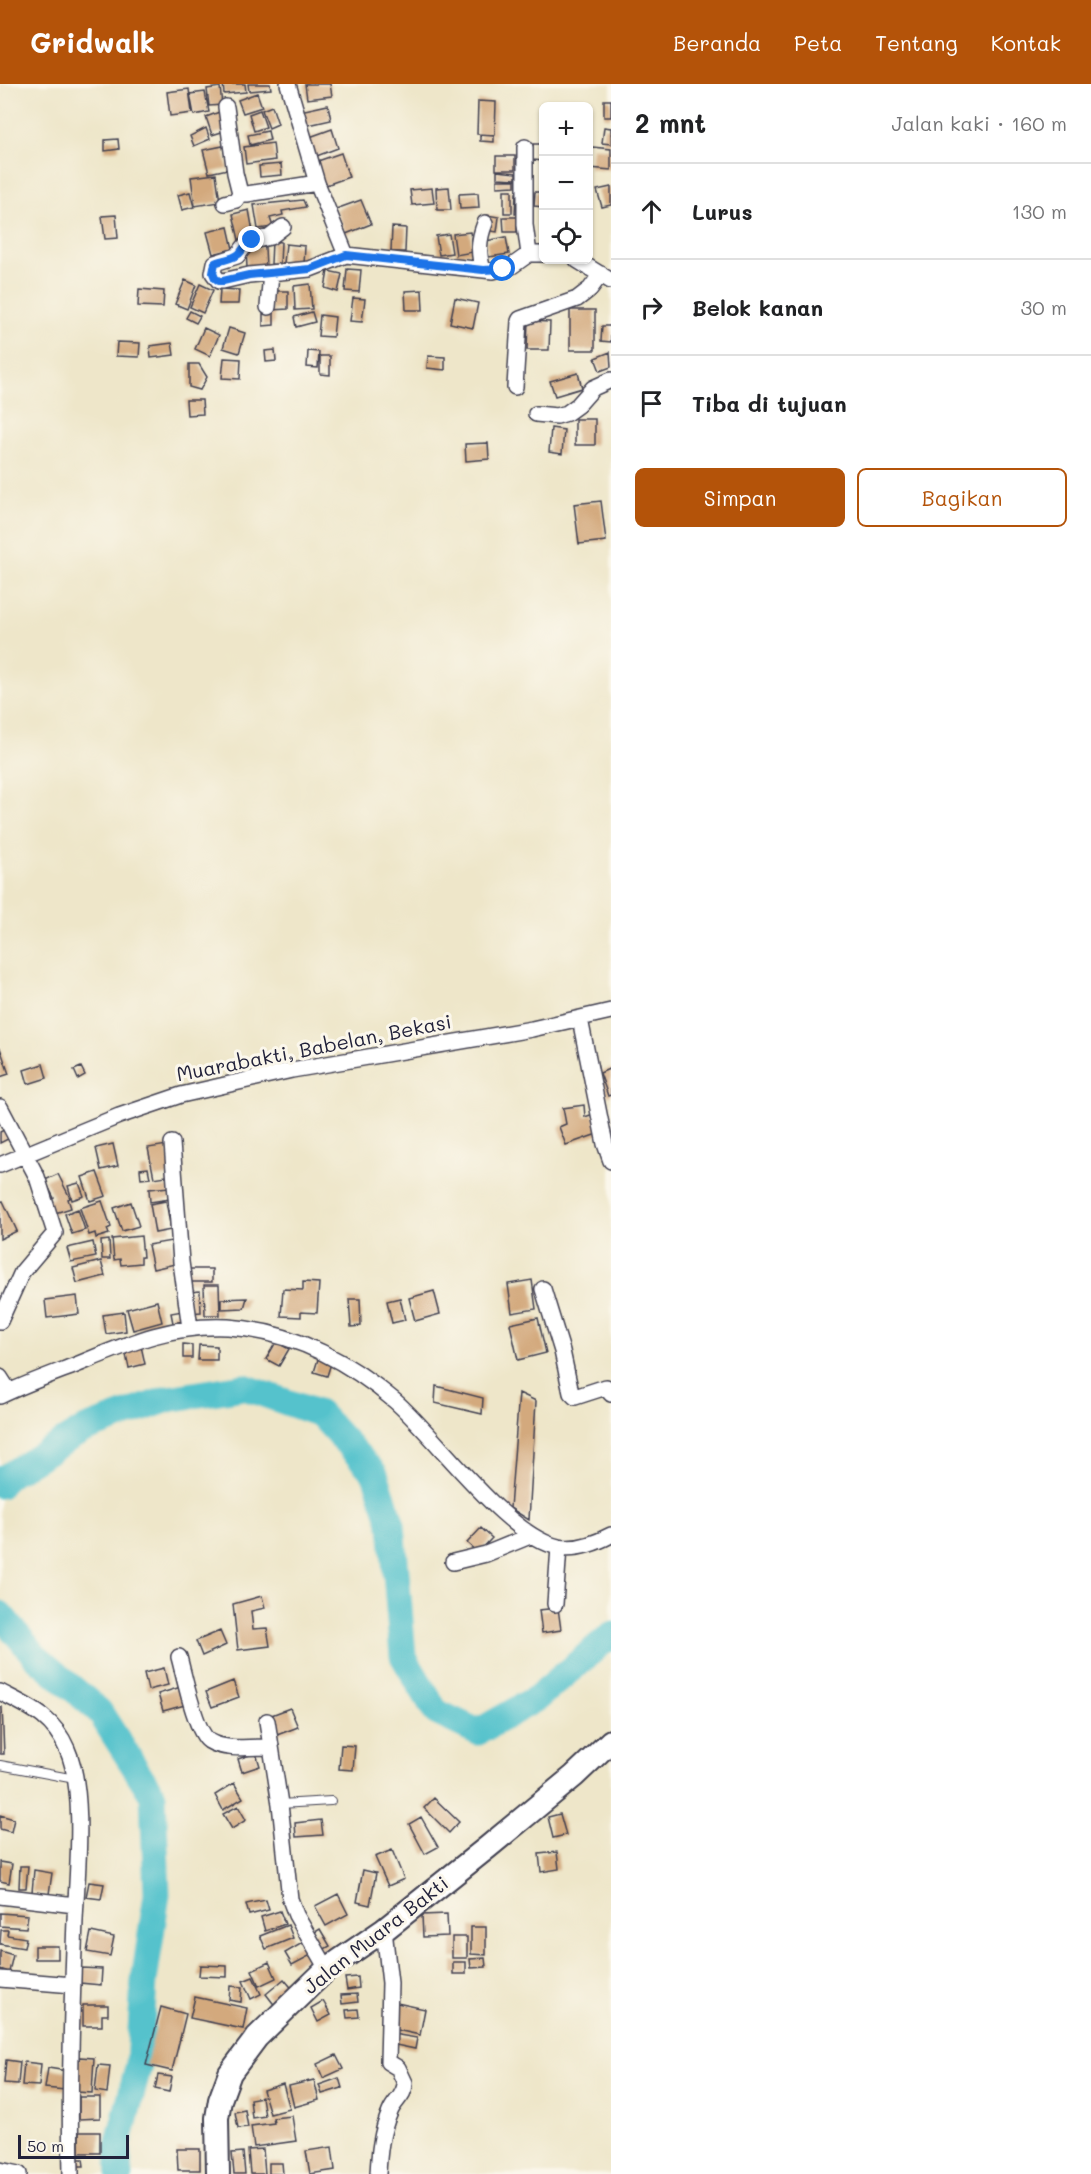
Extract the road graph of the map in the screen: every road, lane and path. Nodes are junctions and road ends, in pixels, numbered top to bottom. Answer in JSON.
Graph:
{"nodes":[{"id":1,"x":288,"y":84,"type":"edge"},
{"id":2,"x":226,"y":107,"type":"dead end"},
{"id":3,"x":525,"y":147,"type":"dead end"},
{"id":4,"x":317,"y":183,"type":"junction"},
{"id":5,"x":240,"y":193,"type":"junction"},
{"id":6,"x":225,"y":204,"type":"dead end"},
{"id":7,"x":484,"y":224,"type":"dead end"},
{"id":8,"x":283,"y":227,"type":"dead end"},
{"id":9,"x":536,"y":254,"type":"edge"},
{"id":10,"x":346,"y":255,"type":"junction"},
{"id":11,"x":583,"y":264,"type":"edge"},
{"id":12,"x":483,"y":270,"type":"junction"},
{"id":13,"x":271,"y":273,"type":"junction"},
{"id":14,"x":606,"y":278,"type":"edge"},
{"id":15,"x":268,"y":307,"type":"dead end"},
{"id":16,"x":611,"y":380,"type":"edge"},
{"id":17,"x":515,"y":387,"type":"dead end"},
{"id":18,"x":536,"y":414,"type":"dead end"},
{"id":19,"x":611,"y":1011,"type":"edge"},
{"id":20,"x":580,"y":1018,"type":"junction"},
{"id":21,"x":605,"y":1105,"type":"edge"},
{"id":22,"x":0,"y":1107,"type":"edge"},
{"id":23,"x":172,"y":1143,"type":"dead end"},
{"id":24,"x":25,"y":1155,"type":"junction"},
{"id":25,"x":611,"y":1161,"type":"edge"},
{"id":26,"x":0,"y":1165,"type":"edge"},
{"id":27,"x":543,"y":1289,"type":"dead end"},
{"id":28,"x":0,"y":1321,"type":"edge"},
{"id":29,"x":190,"y":1328,"type":"junction"},
{"id":30,"x":0,"y":1377,"type":"edge"},
{"id":31,"x":5,"y":1394,"type":"edge"},
{"id":32,"x":611,"y":1394,"type":"edge"},
{"id":33,"x":611,"y":1535,"type":"edge"},
{"id":34,"x":530,"y":1536,"type":"junction"},
{"id":35,"x":559,"y":1547,"type":"junction"},
{"id":36,"x":453,"y":1562,"type":"dead end"},
{"id":37,"x":555,"y":1604,"type":"dead end"},
{"id":38,"x":179,"y":1657,"type":"dead end"},
{"id":39,"x":0,"y":1692,"type":"edge"},
{"id":40,"x":267,"y":1721,"type":"dead end"},
{"id":41,"x":611,"y":1741,"type":"edge"},
{"id":42,"x":270,"y":1747,"type":"junction"},
{"id":43,"x":0,"y":1765,"type":"edge"},
{"id":44,"x":75,"y":1779,"type":"junction"},
{"id":45,"x":331,"y":1801,"type":"dead end"},
{"id":46,"x":280,"y":1804,"type":"junction"},
{"id":47,"x":0,"y":1896,"type":"edge"},
{"id":48,"x":75,"y":1905,"type":"junction"},
{"id":49,"x":384,"y":1930,"type":"junction"},
{"id":50,"x":327,"y":1969,"type":"junction"},
{"id":51,"x":0,"y":1979,"type":"edge"},
{"id":52,"x":73,"y":1985,"type":"junction"},
{"id":53,"x":0,"y":2170,"type":"edge"},
{"id":54,"x":19,"y":2174,"type":"edge"},
{"id":55,"x":71,"y":2174,"type":"edge"},
{"id":56,"x":218,"y":2174,"type":"edge"},
{"id":57,"x":378,"y":2174,"type":"edge"}],
"edges":[{"from":1,"to":4,"type":"street"},
{"from":2,"to":5,"type":"street"},
{"from":3,"to":9,"type":"street"},
{"from":4,"to":5,"type":"street"},
{"from":4,"to":10,"type":"street"},
{"from":5,"to":6,"type":"street"},
{"from":7,"to":12,"type":"street"},
{"from":8,"to":13,"type":"street"},
{"from":9,"to":12,"type":"street"},
{"from":10,"to":12,"type":"street"},
{"from":10,"to":13,"type":"street"},
{"from":11,"to":14,"type":"street"},
{"from":13,"to":15,"type":"street"},
{"from":14,"to":17,"type":"street"},
{"from":16,"to":18,"type":"street"},
{"from":19,"to":20,"type":"street","name":"Muarabakti, Babelan, Bekasi"},
{"from":20,"to":21,"type":"street"},
{"from":20,"to":24,"type":"street","name":"Muarabakti, Babelan, Bekasi"},
{"from":21,"to":25,"type":"street"},
{"from":22,"to":24,"type":"street"},
{"from":23,"to":29,"type":"street"},
{"from":24,"to":26,"type":"street","name":"Muarabakti, Babelan, Bekasi"},
{"from":24,"to":28,"type":"street"},
{"from":27,"to":32,"type":"street"},
{"from":29,"to":31,"type":"street"},
{"from":29,"to":34,"type":"street"},
{"from":30,"to":31,"type":"street"},
{"from":33,"to":35,"type":"street"},
{"from":34,"to":35,"type":"street"},
{"from":34,"to":36,"type":"street"},
{"from":35,"to":37,"type":"street"},
{"from":38,"to":42,"type":"street"},
{"from":39,"to":44,"type":"street"},
{"from":40,"to":42,"type":"street"},
{"from":41,"to":49,"type":"main road","name":"Jalan Muara Bakti"},
{"from":42,"to":46,"type":"street"},
{"from":43,"to":44,"type":"lane"},
{"from":44,"to":48,"type":"street"},
{"from":45,"to":46,"type":"lane"},
{"from":46,"to":50,"type":"street"},
{"from":47,"to":48,"type":"street"},
{"from":48,"to":52,"type":"street"},
{"from":49,"to":50,"type":"main road","name":"Jalan Muara Bakti"},
{"from":49,"to":57,"type":"street"},
{"from":50,"to":56,"type":"main road","name":"Jalan Muara Bakti"},
{"from":51,"to":52,"type":"street"},
{"from":52,"to":55,"type":"street"},
{"from":53,"to":54,"type":"street"}]}
